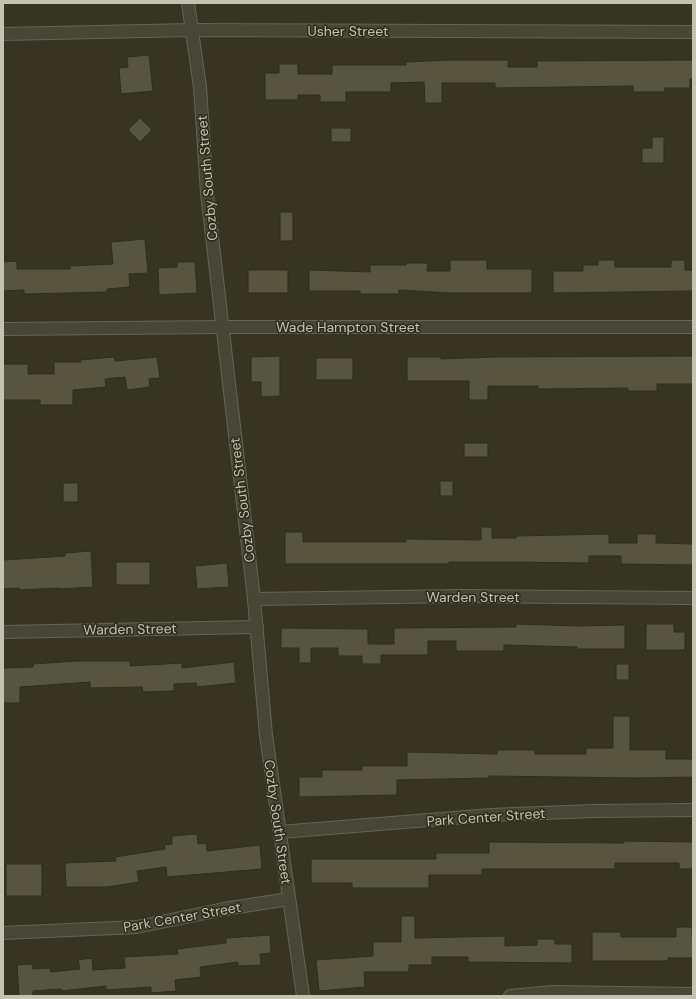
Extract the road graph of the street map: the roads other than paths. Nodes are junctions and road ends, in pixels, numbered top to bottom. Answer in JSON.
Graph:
{"nodes":[{"id":1,"x":188,"y":3,"type":"edge"},
{"id":2,"x":192,"y":30,"type":"junction"},
{"id":3,"x":693,"y":32,"type":"edge"},
{"id":4,"x":3,"y":34,"type":"edge"},
{"id":5,"x":222,"y":327,"type":"junction"},
{"id":6,"x":693,"y":327,"type":"edge"},
{"id":7,"x":3,"y":329,"type":"edge"},
{"id":8,"x":693,"y":598,"type":"edge"},
{"id":9,"x":254,"y":599,"type":"junction"},
{"id":10,"x":257,"y":627,"type":"junction"},
{"id":11,"x":3,"y":632,"type":"edge"},
{"id":12,"x":693,"y":810,"type":"edge"},
{"id":13,"x":280,"y":832,"type":"junction"},
{"id":14,"x":289,"y":899,"type":"junction"},
{"id":15,"x":3,"y":933,"type":"edge"},
{"id":16,"x":693,"y":994,"type":"edge"},
{"id":17,"x":303,"y":996,"type":"edge"},
{"id":18,"x":510,"y":996,"type":"edge"}],
"edges":[{"from":1,"to":2,"type":"street","name":"Cozby South Street"},
{"from":2,"to":3,"type":"street","name":"Usher Street"},
{"from":2,"to":4,"type":"street","name":"Usher Street"},
{"from":2,"to":5,"type":"street","name":"Cozby South Street"},
{"from":5,"to":6,"type":"street","name":"Wade Hampton Street"},
{"from":5,"to":7,"type":"street","name":"Wade Hampton Street"},
{"from":5,"to":9,"type":"street","name":"Cozby South Street"},
{"from":8,"to":9,"type":"street","name":"Warden Street"},
{"from":9,"to":10,"type":"street","name":"Cozby South Street"},
{"from":10,"to":11,"type":"street","name":"Warden Street"},
{"from":10,"to":13,"type":"street","name":"Cozby South Street"},
{"from":12,"to":13,"type":"street","name":"Park Center Street"},
{"from":13,"to":14,"type":"street","name":"Cozby South Street"},
{"from":14,"to":15,"type":"street","name":"Park Center Street"},
{"from":14,"to":17,"type":"street","name":"Cozby South Street"},
{"from":16,"to":18,"type":"street"}]}
